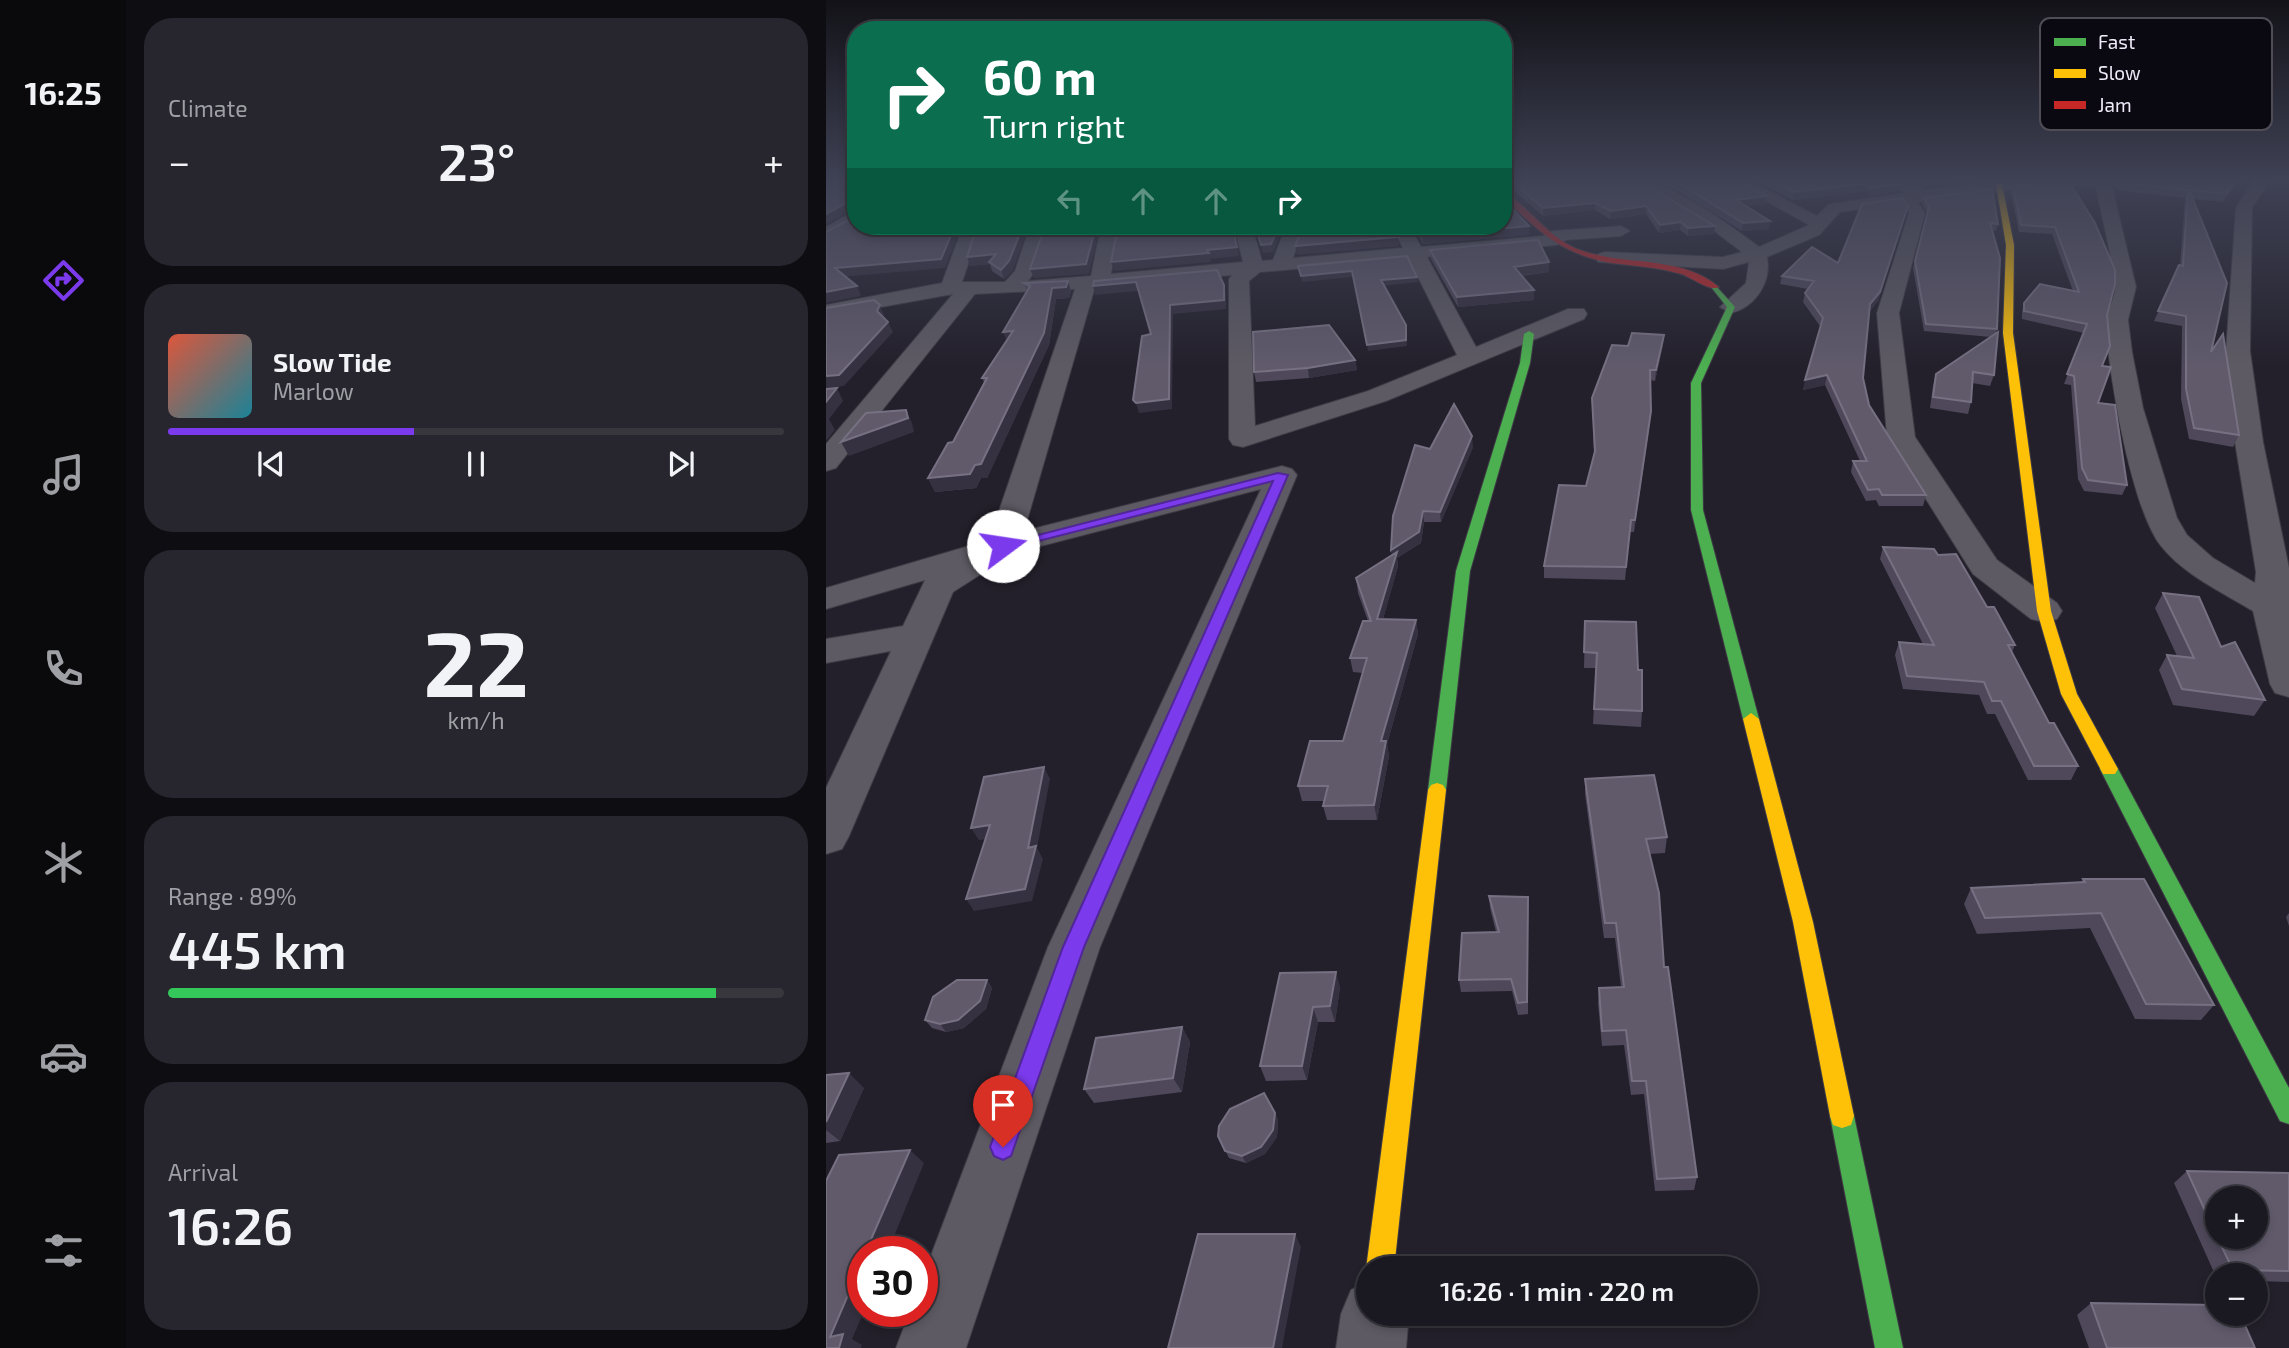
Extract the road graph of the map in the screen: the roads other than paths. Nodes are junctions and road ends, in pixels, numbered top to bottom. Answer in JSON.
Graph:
{"nodes":[{"id":1,"x":969,"y":241,"type":"edge"},
{"id":2,"x":1034,"y":241,"type":"edge"},
{"id":3,"x":1106,"y":241,"type":"edge"},
{"id":4,"x":1247,"y":241,"type":"edge"},
{"id":5,"x":1289,"y":241,"type":"edge"},
{"id":6,"x":1408,"y":241,"type":"edge"},
{"id":7,"x":1526,"y":241,"type":"edge"},
{"id":8,"x":1560,"y":241,"type":"edge"},
{"id":9,"x":1739,"y":241,"type":"edge"},
{"id":10,"x":1788,"y":241,"type":"edge"},
{"id":11,"x":1909,"y":241,"type":"edge"},
{"id":12,"x":2010,"y":241,"type":"edge"},
{"id":13,"x":2116,"y":241,"type":"edge"},
{"id":14,"x":2243,"y":241,"type":"edge"},
{"id":15,"x":1414,"y":252,"type":"junction"},
{"id":16,"x":1756,"y":254,"type":"junction"},
{"id":17,"x":1605,"y":258,"type":"junction"},
{"id":18,"x":1280,"y":266,"type":"junction"},
{"id":19,"x":1254,"y":268,"type":"junction"},
{"id":20,"x":1094,"y":281,"type":"junction"},
{"id":21,"x":960,"y":287,"type":"junction"},
{"id":22,"x":1011,"y":288,"type":"junction"},
{"id":23,"x":1731,"y":307,"type":"junction"},
{"id":24,"x":826,"y":311,"type":"edge"},
{"id":25,"x":1576,"y":314,"type":"dead end"},
{"id":26,"x":1529,"y":334,"type":"junction"},
{"id":27,"x":1469,"y":356,"type":"junction"},
{"id":28,"x":826,"y":462,"type":"edge"},
{"id":29,"x":1003,"y":546,"type":"junction"},
{"id":30,"x":826,"y":599,"type":"edge"},
{"id":31,"x":2269,"y":606,"type":"junction"},
{"id":32,"x":2044,"y":611,"type":"junction"},
{"id":33,"x":917,"y":635,"type":"junction"},
{"id":34,"x":826,"y":651,"type":"edge"},
{"id":35,"x":2289,"y":684,"type":"edge"},
{"id":36,"x":826,"y":836,"type":"edge"},
{"id":37,"x":2289,"y":1112,"type":"edge"},
{"id":38,"x":1382,"y":1256,"type":"edge"},
{"id":39,"x":1374,"y":1326,"type":"edge"},
{"id":40,"x":931,"y":1348,"type":"edge"},
{"id":41,"x":1371,"y":1348,"type":"edge"},
{"id":42,"x":1889,"y":1348,"type":"edge"}],
"edges":[{"from":1,"to":21,"type":"street"},
{"from":2,"to":22,"type":"street"},
{"from":3,"to":20,"type":"street"},
{"from":4,"to":19,"type":"street"},
{"from":5,"to":18,"type":"street"},
{"from":6,"to":15,"type":"street"},
{"from":7,"to":15,"type":"street"},
{"from":8,"to":17,"type":"street"},
{"from":9,"to":16,"type":"street"},
{"from":10,"to":16,"type":"street"},
{"from":11,"to":32,"type":"street"},
{"from":12,"to":32,"type":"street"},
{"from":13,"to":31,"type":"street"},
{"from":14,"to":31,"type":"street"},
{"from":15,"to":18,"type":"street"},
{"from":15,"to":27,"type":"street"},
{"from":16,"to":17,"type":"street"},
{"from":16,"to":23,"type":"street"},
{"from":17,"to":23,"type":"street"},
{"from":18,"to":19,"type":"street"},
{"from":19,"to":20,"type":"street"},
{"from":19,"to":27,"type":"street"},
{"from":20,"to":22,"type":"street"},
{"from":20,"to":29,"type":"street"},
{"from":21,"to":22,"type":"street"},
{"from":21,"to":24,"type":"street"},
{"from":21,"to":28,"type":"street"},
{"from":23,"to":42,"type":"street"},
{"from":25,"to":26,"type":"street"},
{"from":26,"to":27,"type":"street"},
{"from":26,"to":38,"type":"street"},
{"from":29,"to":30,"type":"street"},
{"from":29,"to":33,"type":"street"},
{"from":29,"to":40,"type":"street"},
{"from":31,"to":35,"type":"street"},
{"from":32,"to":37,"type":"street"},
{"from":33,"to":34,"type":"street"},
{"from":33,"to":36,"type":"street"},
{"from":39,"to":41,"type":"street"}]}
